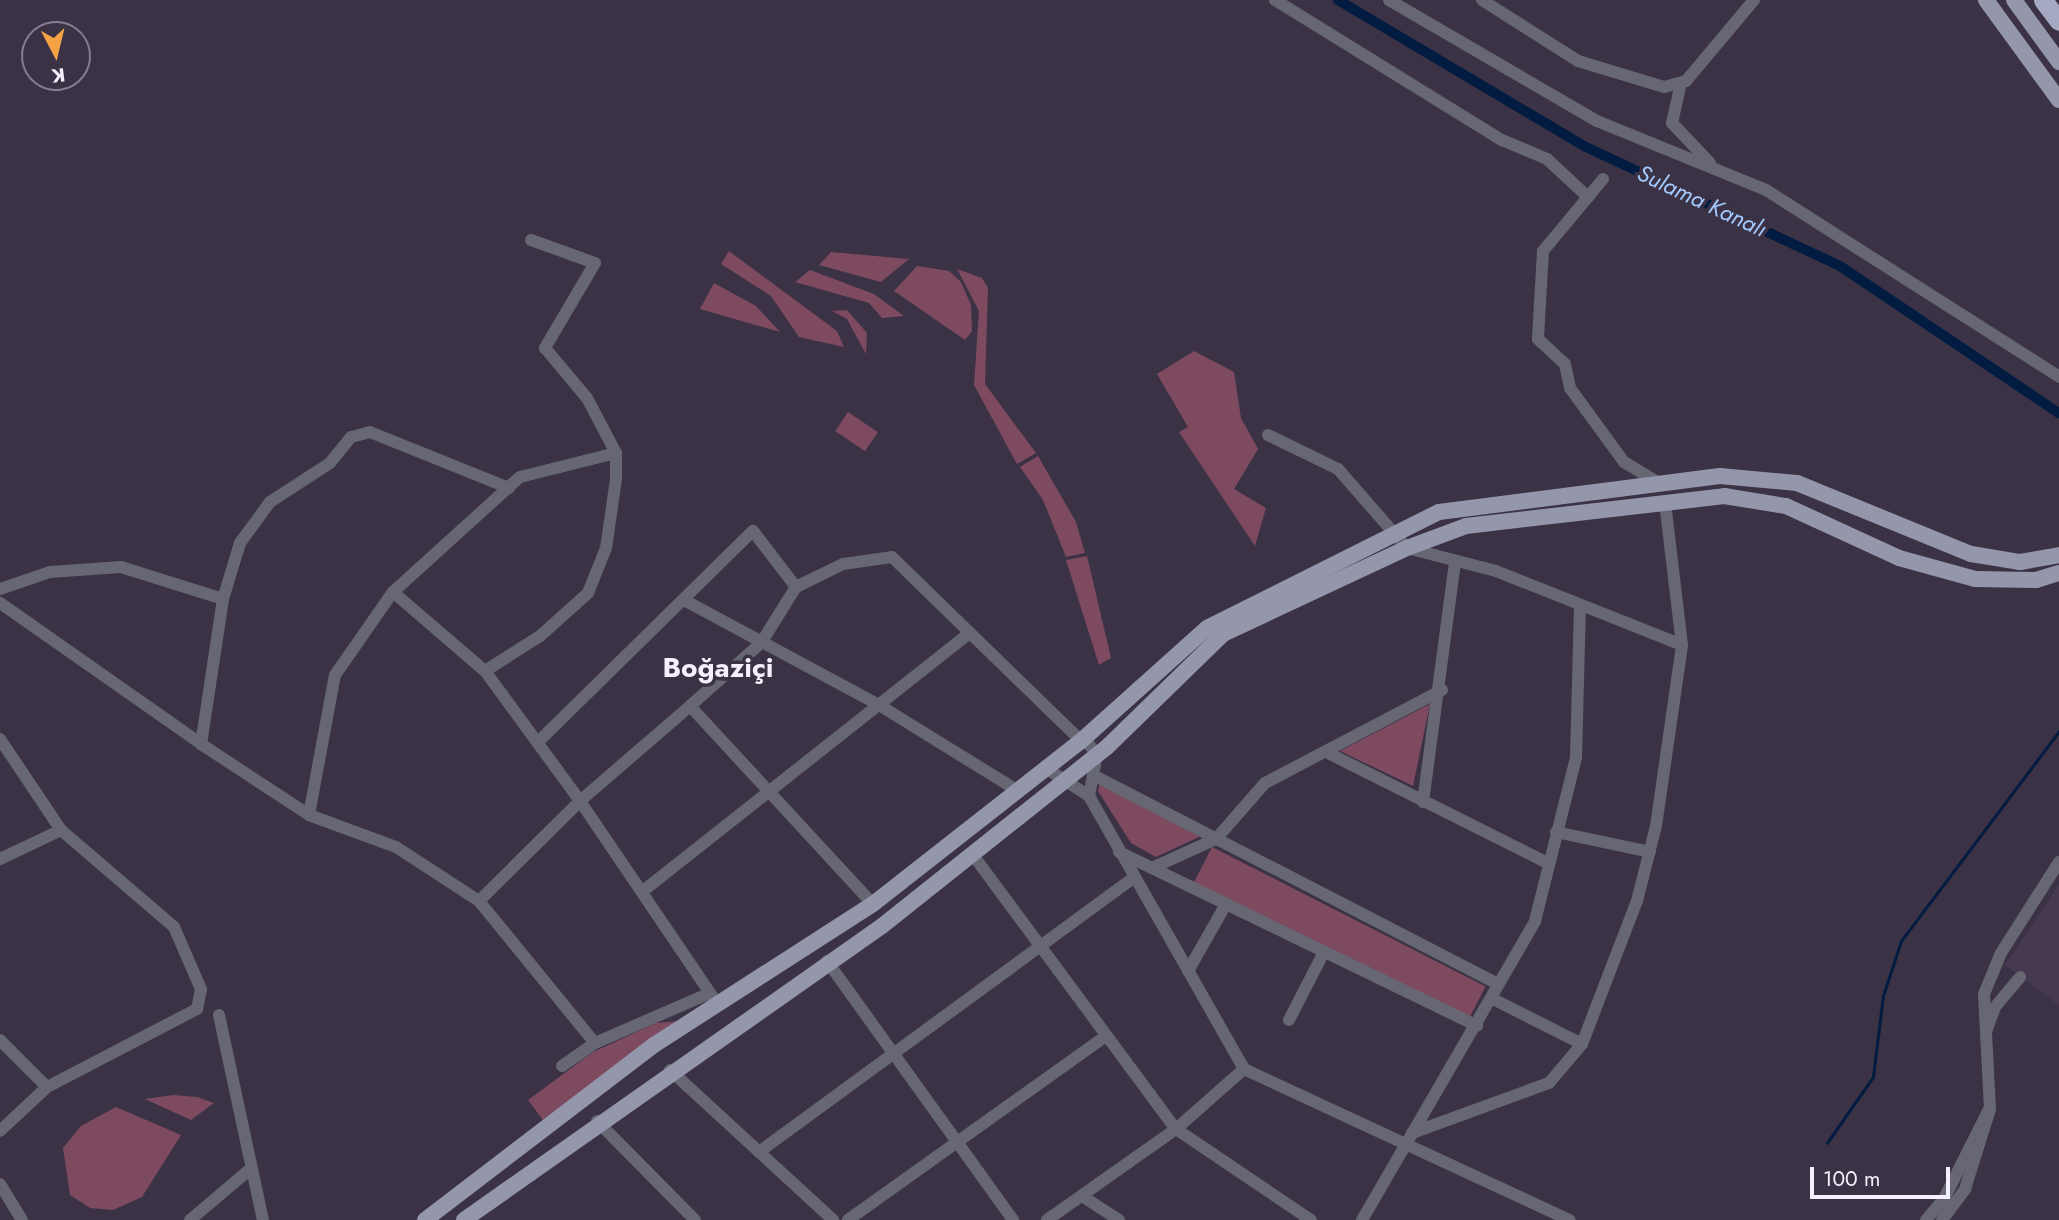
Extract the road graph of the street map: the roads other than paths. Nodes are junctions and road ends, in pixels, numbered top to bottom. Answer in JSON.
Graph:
{"nodes":[{"id":1,"x":1275,"y":0,"type":"edge"},
{"id":2,"x":1390,"y":0,"type":"edge"},
{"id":3,"x":1754,"y":0,"type":"edge"},
{"id":4,"x":1986,"y":0,"type":"edge"},
{"id":5,"x":2014,"y":0,"type":"edge"},
{"id":6,"x":2043,"y":0,"type":"edge"},
{"id":7,"x":1487,"y":1,"type":"edge"},
{"id":8,"x":2059,"y":21,"type":"edge"},
{"id":9,"x":2059,"y":62,"type":"edge"},
{"id":10,"x":1681,"y":83,"type":"junction"},
{"id":11,"x":2059,"y":100,"type":"edge"},
{"id":12,"x":1734,"y":178,"type":"junction"},
{"id":13,"x":1603,"y":179,"type":"dead end"},
{"id":14,"x":1588,"y":197,"type":"junction"},
{"id":15,"x":531,"y":240,"type":"dead end"},
{"id":16,"x":2059,"y":377,"type":"edge"},
{"id":17,"x":1268,"y":435,"type":"dead end"},
{"id":18,"x":616,"y":453,"type":"junction"},
{"id":19,"x":1659,"y":483,"type":"junction"},
{"id":20,"x":509,"y":488,"type":"junction"},
{"id":21,"x":1665,"y":503,"type":"junction"},
{"id":22,"x":1392,"y":535,"type":"junction"},
{"id":23,"x":1407,"y":548,"type":"junction"},
{"id":24,"x":2059,"y":555,"type":"edge"},
{"id":25,"x":1455,"y":563,"type":"junction"},
{"id":26,"x":2059,"y":573,"type":"edge"},
{"id":27,"x":796,"y":587,"type":"junction"},
{"id":28,"x":0,"y":589,"type":"edge"},
{"id":29,"x":393,"y":592,"type":"junction"},
{"id":30,"x":223,"y":599,"type":"junction"},
{"id":31,"x":684,"y":600,"type":"junction"},
{"id":32,"x":0,"y":603,"type":"edge"},
{"id":33,"x":1580,"y":609,"type":"junction"},
{"id":34,"x":969,"y":634,"type":"junction"},
{"id":35,"x":761,"y":643,"type":"junction"},
{"id":36,"x":1682,"y":645,"type":"junction"},
{"id":37,"x":485,"y":671,"type":"junction"},
{"id":38,"x":1441,"y":690,"type":"junction"},
{"id":39,"x":879,"y":705,"type":"junction"},
{"id":40,"x":690,"y":706,"type":"junction"},
{"id":41,"x":0,"y":739,"type":"edge"},
{"id":42,"x":1083,"y":740,"type":"junction"},
{"id":43,"x":539,"y":741,"type":"junction"},
{"id":44,"x":201,"y":744,"type":"junction"},
{"id":45,"x":1326,"y":752,"type":"junction"},
{"id":46,"x":1097,"y":754,"type":"junction"},
{"id":47,"x":1047,"y":769,"type":"junction"},
{"id":48,"x":1093,"y":775,"type":"junction"},
{"id":49,"x":1059,"y":782,"type":"junction"},
{"id":50,"x":769,"y":791,"type":"junction"},
{"id":51,"x":1018,"y":791,"type":"junction"},
{"id":52,"x":1089,"y":796,"type":"junction"},
{"id":53,"x":580,"y":801,"type":"junction"},
{"id":54,"x":1423,"y":802,"type":"junction"},
{"id":55,"x":309,"y":815,"type":"junction"},
{"id":56,"x":61,"y":830,"type":"junction"},
{"id":57,"x":1556,"y":832,"type":"junction"},
{"id":58,"x":1216,"y":839,"type":"junction"},
{"id":59,"x":1119,"y":852,"type":"junction"},
{"id":60,"x":1650,"y":852,"type":"junction"},
{"id":61,"x":973,"y":855,"type":"junction"},
{"id":62,"x":0,"y":859,"type":"edge"},
{"id":63,"x":2059,"y":862,"type":"edge"},
{"id":64,"x":1548,"y":863,"type":"junction"},
{"id":65,"x":1152,"y":868,"type":"junction"},
{"id":66,"x":1134,"y":878,"type":"junction"},
{"id":67,"x":643,"y":891,"type":"junction"},
{"id":68,"x":479,"y":901,"type":"junction"},
{"id":69,"x":873,"y":904,"type":"junction"},
{"id":70,"x":1226,"y":904,"type":"junction"},
{"id":71,"x":1040,"y":947,"type":"junction"},
{"id":72,"x":1324,"y":952,"type":"junction"},
{"id":73,"x":827,"y":961,"type":"junction"},
{"id":74,"x":1188,"y":971,"type":"junction"},
{"id":75,"x":2020,"y":977,"type":"dead end"},
{"id":76,"x":1498,"y":984,"type":"junction"},
{"id":77,"x":1491,"y":998,"type":"junction"},
{"id":78,"x":714,"y":999,"type":"junction"},
{"id":79,"x":219,"y":1015,"type":"dead end"},
{"id":80,"x":1289,"y":1020,"type":"dead end"},
{"id":81,"x":1477,"y":1026,"type":"junction"},
{"id":82,"x":1106,"y":1036,"type":"junction"},
{"id":83,"x":1984,"y":1039,"type":"junction"},
{"id":84,"x":0,"y":1040,"type":"edge"},
{"id":85,"x":595,"y":1043,"type":"junction"},
{"id":86,"x":1582,"y":1044,"type":"junction"},
{"id":87,"x":895,"y":1056,"type":"junction"},
{"id":88,"x":562,"y":1066,"type":"dead end"},
{"id":89,"x":1244,"y":1069,"type":"junction"},
{"id":90,"x":670,"y":1070,"type":"junction"},
{"id":91,"x":47,"y":1087,"type":"junction"},
{"id":92,"x":1990,"y":1109,"type":"junction"},
{"id":93,"x":597,"y":1121,"type":"junction"},
{"id":94,"x":1175,"y":1129,"type":"junction"},
{"id":95,"x":0,"y":1131,"type":"edge"},
{"id":96,"x":1410,"y":1137,"type":"junction"},
{"id":97,"x":956,"y":1142,"type":"junction"},
{"id":98,"x":759,"y":1152,"type":"junction"},
{"id":99,"x":248,"y":1171,"type":"junction"},
{"id":100,"x":0,"y":1184,"type":"edge"},
{"id":101,"x":1082,"y":1196,"type":"junction"},
{"id":102,"x":22,"y":1220,"type":"edge"},
{"id":103,"x":190,"y":1220,"type":"edge"},
{"id":104,"x":263,"y":1220,"type":"edge"},
{"id":105,"x":425,"y":1220,"type":"edge"},
{"id":106,"x":464,"y":1220,"type":"edge"},
{"id":107,"x":695,"y":1220,"type":"edge"},
{"id":108,"x":833,"y":1220,"type":"edge"},
{"id":109,"x":848,"y":1220,"type":"edge"},
{"id":110,"x":1013,"y":1220,"type":"edge"},
{"id":111,"x":1046,"y":1220,"type":"edge"},
{"id":112,"x":1119,"y":1220,"type":"edge"},
{"id":113,"x":1311,"y":1220,"type":"edge"},
{"id":114,"x":1363,"y":1220,"type":"edge"},
{"id":115,"x":1570,"y":1220,"type":"edge"},
{"id":116,"x":1926,"y":1220,"type":"edge"},
{"id":117,"x":1941,"y":1220,"type":"edge"}],
"edges":[{"from":1,"to":14,"type":"street"},
{"from":2,"to":12,"type":"street"},
{"from":3,"to":10,"type":"street"},
{"from":4,"to":11,"type":"main road"},
{"from":5,"to":9,"type":"main road"},
{"from":6,"to":8,"type":"highway"},
{"from":7,"to":10,"type":"street"},
{"from":10,"to":12,"type":"street"},
{"from":12,"to":16,"type":"street"},
{"from":13,"to":14,"type":"street"},
{"from":14,"to":19,"type":"street"},
{"from":15,"to":18,"type":"street"},
{"from":17,"to":22,"type":"street"},
{"from":18,"to":20,"type":"street"},
{"from":18,"to":37,"type":"street"},
{"from":19,"to":22,"type":"main road"},
{"from":19,"to":24,"type":"main road"},
{"from":20,"to":29,"type":"street"},
{"from":20,"to":30,"type":"street"},
{"from":21,"to":23,"type":"main road"},
{"from":21,"to":26,"type":"main road"},
{"from":21,"to":36,"type":"street"},
{"from":22,"to":23,"type":"street"},
{"from":22,"to":42,"type":"main road"},
{"from":23,"to":25,"type":"street"},
{"from":23,"to":46,"type":"main road"},
{"from":25,"to":33,"type":"street"},
{"from":25,"to":38,"type":"street"},
{"from":27,"to":31,"type":"street"},
{"from":27,"to":34,"type":"street"},
{"from":27,"to":35,"type":"street"},
{"from":28,"to":30,"type":"street"},
{"from":29,"to":37,"type":"street"},
{"from":29,"to":55,"type":"street"},
{"from":30,"to":44,"type":"street"},
{"from":31,"to":35,"type":"street"},
{"from":31,"to":43,"type":"street"},
{"from":32,"to":44,"type":"street"},
{"from":33,"to":36,"type":"street"},
{"from":33,"to":57,"type":"street"},
{"from":34,"to":39,"type":"street"},
{"from":34,"to":42,"type":"street"},
{"from":35,"to":39,"type":"street"},
{"from":35,"to":40,"type":"street"},
{"from":36,"to":60,"type":"street"},
{"from":37,"to":43,"type":"street"},
{"from":38,"to":45,"type":"street"},
{"from":38,"to":54,"type":"street"},
{"from":39,"to":50,"type":"street"},
{"from":39,"to":51,"type":"street"},
{"from":40,"to":50,"type":"street"},
{"from":40,"to":53,"type":"street"},
{"from":41,"to":56,"type":"street"},
{"from":42,"to":46,"type":"street"},
{"from":42,"to":47,"type":"main road"},
{"from":43,"to":53,"type":"street"},
{"from":44,"to":55,"type":"street"},
{"from":45,"to":54,"type":"street"},
{"from":45,"to":58,"type":"street"},
{"from":46,"to":48,"type":"street"},
{"from":46,"to":49,"type":"main road"},
{"from":47,"to":49,"type":"street"},
{"from":47,"to":51,"type":"main road"},
{"from":48,"to":52,"type":"street"},
{"from":48,"to":58,"type":"street"},
{"from":49,"to":52,"type":"street"},
{"from":49,"to":61,"type":"main road"},
{"from":50,"to":67,"type":"street"},
{"from":50,"to":69,"type":"street"},
{"from":51,"to":69,"type":"main road"},
{"from":52,"to":59,"type":"street"},
{"from":53,"to":67,"type":"street"},
{"from":53,"to":68,"type":"street"},
{"from":54,"to":64,"type":"street"},
{"from":55,"to":68,"type":"street"},
{"from":56,"to":62,"type":"street"},
{"from":56,"to":91,"type":"street"},
{"from":57,"to":60,"type":"street"},
{"from":57,"to":64,"type":"street"},
{"from":58,"to":65,"type":"street"},
{"from":58,"to":76,"type":"street"},
{"from":59,"to":65,"type":"street"},
{"from":59,"to":66,"type":"street"},
{"from":60,"to":86,"type":"street"},
{"from":61,"to":71,"type":"street"},
{"from":61,"to":73,"type":"main road"},
{"from":63,"to":83,"type":"street"},
{"from":64,"to":76,"type":"street"},
{"from":65,"to":70,"type":"street"},
{"from":66,"to":71,"type":"street"},
{"from":66,"to":74,"type":"street"},
{"from":67,"to":78,"type":"street"},
{"from":68,"to":85,"type":"street"},
{"from":69,"to":78,"type":"main road"},
{"from":70,"to":72,"type":"street"},
{"from":70,"to":74,"type":"street"},
{"from":71,"to":82,"type":"street"},
{"from":71,"to":87,"type":"street"},
{"from":72,"to":80,"type":"street"},
{"from":72,"to":81,"type":"street"},
{"from":73,"to":87,"type":"street"},
{"from":73,"to":90,"type":"main road"},
{"from":74,"to":89,"type":"street"},
{"from":75,"to":83,"type":"street"},
{"from":76,"to":77,"type":"street"},
{"from":77,"to":81,"type":"street"},
{"from":77,"to":86,"type":"street"},
{"from":78,"to":85,"type":"street"},
{"from":78,"to":105,"type":"main road"},
{"from":79,"to":99,"type":"street"},
{"from":81,"to":96,"type":"street"},
{"from":82,"to":94,"type":"street"},
{"from":82,"to":97,"type":"street"},
{"from":83,"to":92,"type":"street"},
{"from":84,"to":91,"type":"street"},
{"from":85,"to":88,"type":"street"},
{"from":86,"to":96,"type":"street"},
{"from":87,"to":97,"type":"street"},
{"from":87,"to":98,"type":"street"},
{"from":89,"to":94,"type":"street"},
{"from":89,"to":96,"type":"street"},
{"from":90,"to":93,"type":"main road"},
{"from":90,"to":98,"type":"street"},
{"from":91,"to":95,"type":"street"},
{"from":92,"to":116,"type":"street"},
{"from":92,"to":117,"type":"street"},
{"from":93,"to":106,"type":"main road"},
{"from":93,"to":107,"type":"street"},
{"from":94,"to":101,"type":"street"},
{"from":94,"to":113,"type":"street"},
{"from":96,"to":114,"type":"street"},
{"from":96,"to":115,"type":"street"},
{"from":97,"to":109,"type":"street"},
{"from":97,"to":110,"type":"street"},
{"from":98,"to":108,"type":"street"},
{"from":99,"to":103,"type":"street"},
{"from":99,"to":104,"type":"street"},
{"from":100,"to":102,"type":"street"},
{"from":101,"to":111,"type":"street"},
{"from":101,"to":112,"type":"street"}]}
